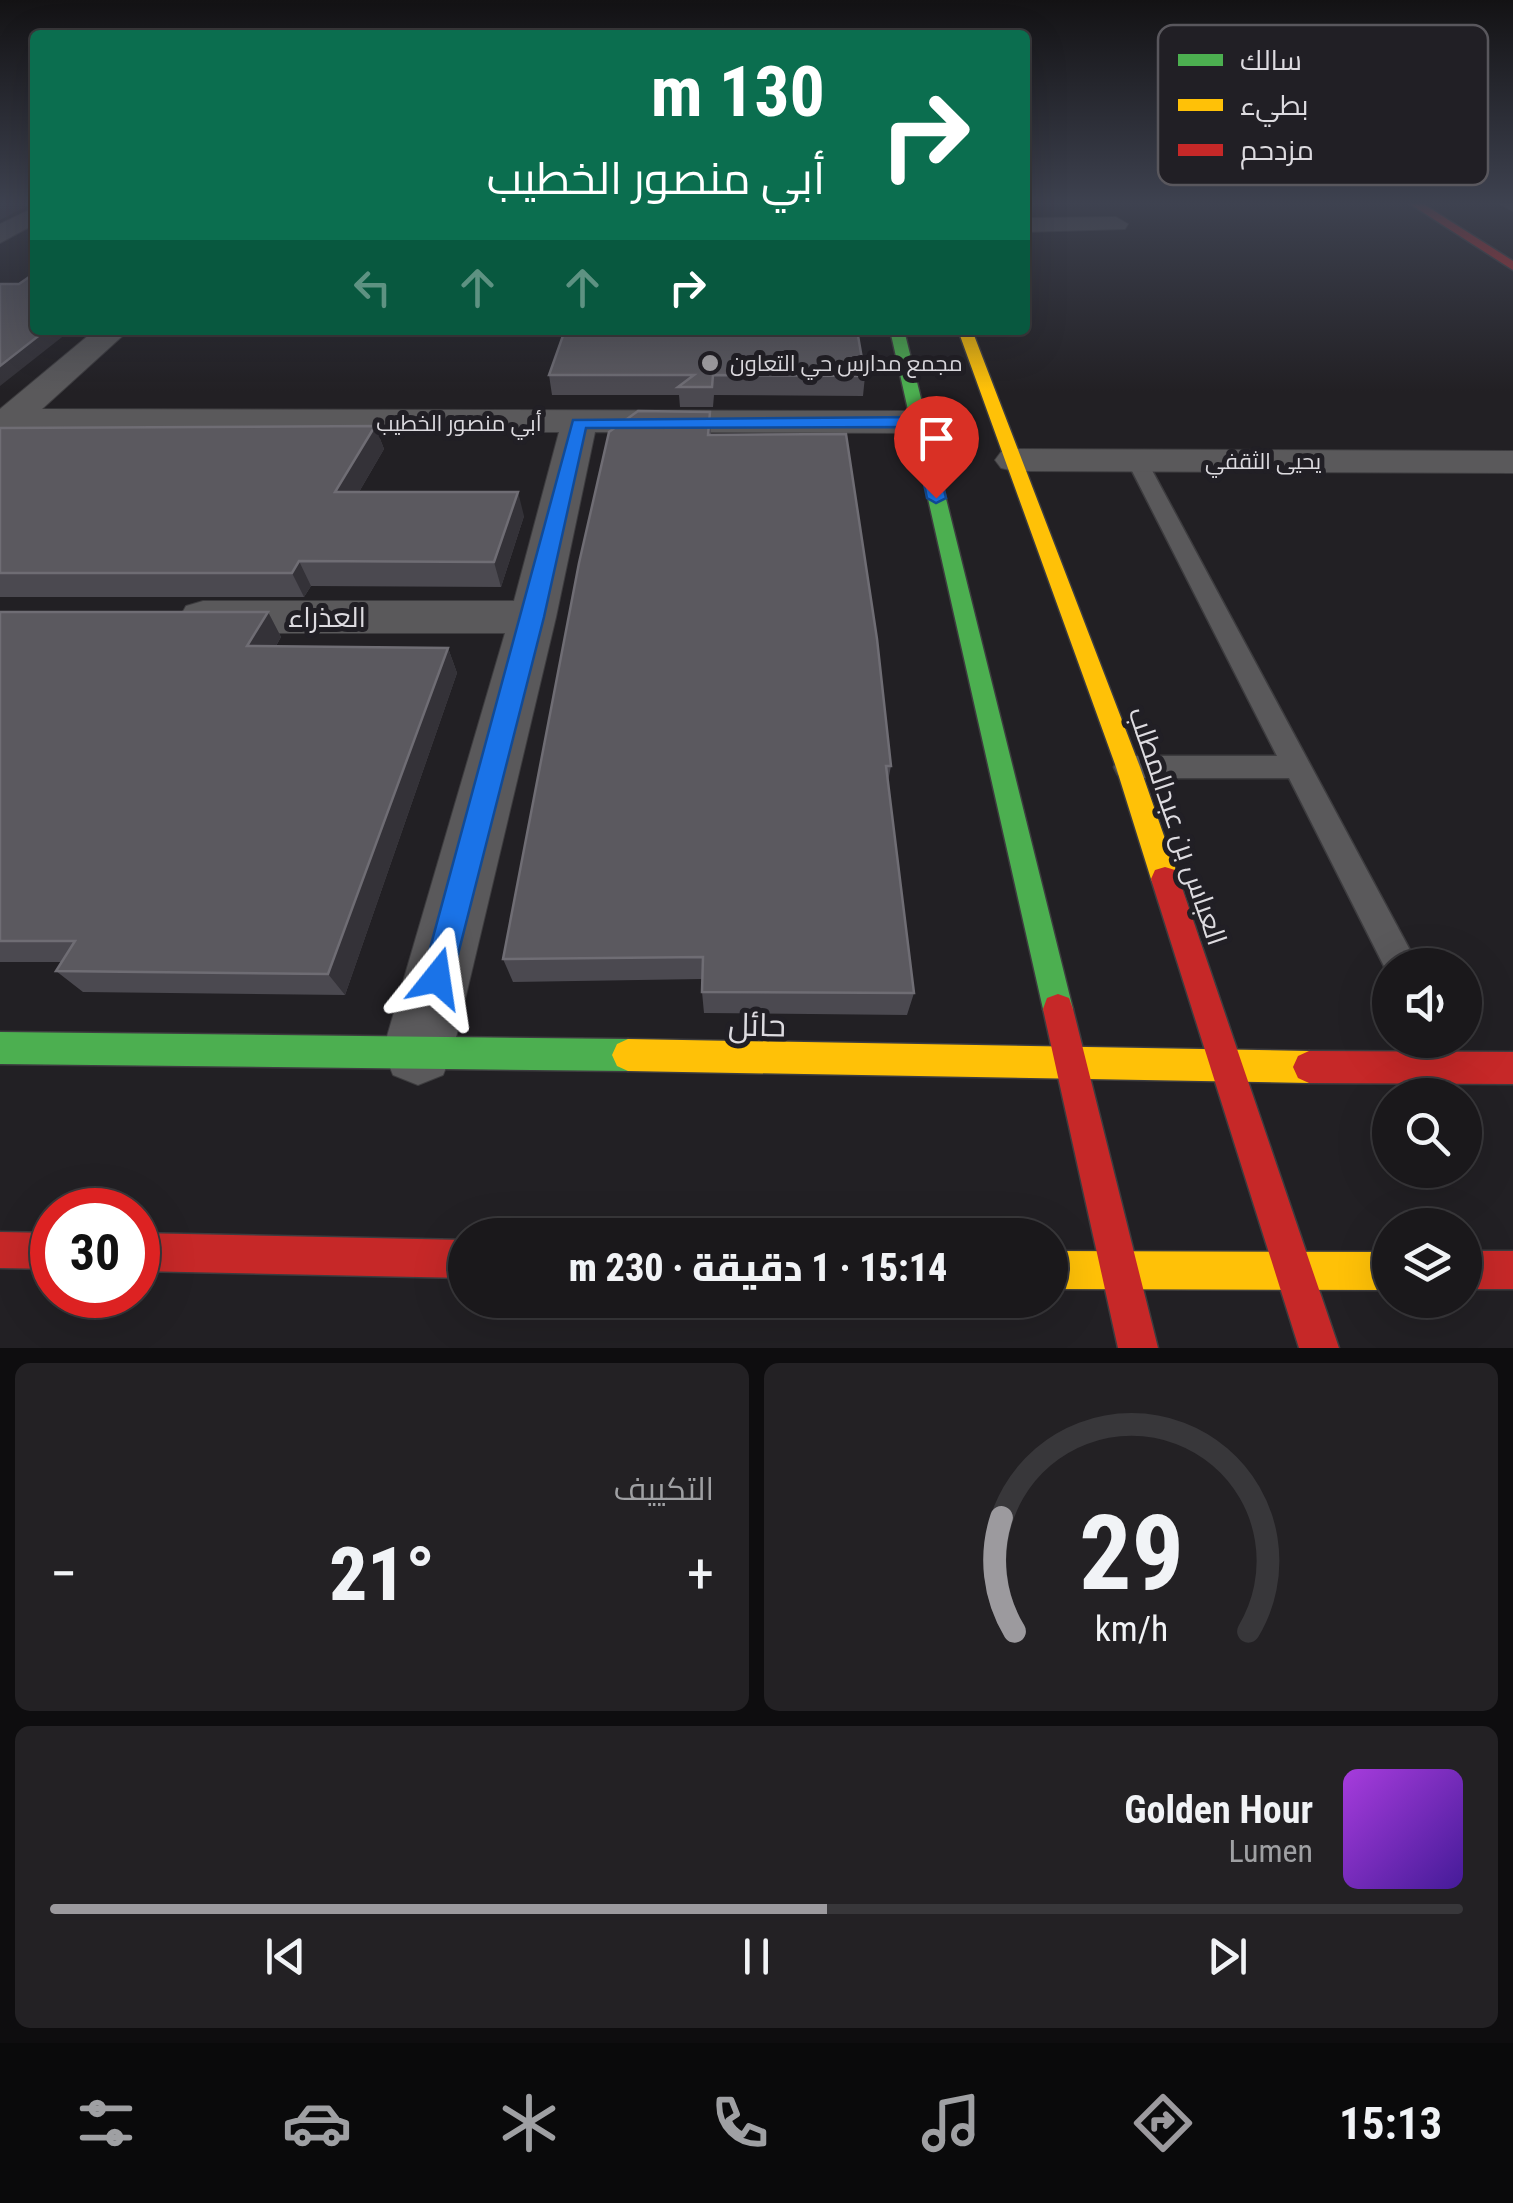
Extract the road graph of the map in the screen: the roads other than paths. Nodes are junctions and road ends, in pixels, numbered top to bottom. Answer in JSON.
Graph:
{"nodes":[{"id":1,"x":108,"y":335,"type":"edge"},
{"id":2,"x":899,"y":335,"type":"edge"},
{"id":3,"x":967,"y":335,"type":"edge"},
{"id":4,"x":4,"y":420,"type":"edge"},
{"id":5,"x":919,"y":422,"type":"junction"},
{"id":6,"x":579,"y":424,"type":"junction"},
{"id":7,"x":1014,"y":460,"type":"junction"},
{"id":8,"x":1137,"y":460,"type":"junction"},
{"id":9,"x":1513,"y":462,"type":"edge"},
{"id":10,"x":158,"y":617,"type":"edge"},
{"id":11,"x":533,"y":617,"type":"junction"},
{"id":12,"x":1128,"y":767,"type":"junction"},
{"id":13,"x":1297,"y":767,"type":"junction"},
{"id":14,"x":1392,"y":948,"type":"edge"},
{"id":15,"x":0,"y":1048,"type":"edge"},
{"id":16,"x":418,"y":1050,"type":"junction"},
{"id":17,"x":1372,"y":1058,"type":"edge"},
{"id":18,"x":1467,"y":1058,"type":"edge"},
{"id":19,"x":1070,"y":1065,"type":"junction"},
{"id":20,"x":1228,"y":1065,"type":"junction"},
{"id":21,"x":1513,"y":1068,"type":"edge"},
{"id":22,"x":0,"y":1250,"type":"edge"},
{"id":23,"x":30,"y":1251,"type":"edge"},
{"id":24,"x":160,"y":1252,"type":"edge"},
{"id":25,"x":448,"y":1258,"type":"edge"},
{"id":26,"x":1068,"y":1270,"type":"edge"},
{"id":27,"x":1482,"y":1270,"type":"edge"},
{"id":28,"x":1513,"y":1270,"type":"edge"},
{"id":29,"x":1120,"y":1271,"type":"junction"},
{"id":30,"x":1372,"y":1271,"type":"edge"},
{"id":31,"x":1292,"y":1272,"type":"junction"},
{"id":32,"x":1138,"y":1348,"type":"edge"},
{"id":33,"x":1319,"y":1348,"type":"edge"}],
"edges":[{"from":1,"to":4,"type":"street"},
{"from":2,"to":5,"type":"street"},
{"from":3,"to":7,"type":"street","name":"العباس بن عبدالمطلب"},
{"from":4,"to":6,"type":"street","name":"أبي منصور الخطيب"},
{"from":5,"to":6,"type":"street","name":"أبي منصور الخطيب"},
{"from":5,"to":19,"type":"street"},
{"from":6,"to":11,"type":"street"},
{"from":7,"to":8,"type":"street","name":"يحيى الثقفي"},
{"from":7,"to":12,"type":"street","name":"العباس بن عبدالمطلب"},
{"from":8,"to":9,"type":"street","name":"يحيى الثقفي"},
{"from":8,"to":13,"type":"lane"},
{"from":10,"to":11,"type":"street","name":"العذراء"},
{"from":11,"to":16,"type":"street"},
{"from":12,"to":13,"type":"lane"},
{"from":12,"to":20,"type":"street","name":"العباس بن عبدالمطلب"},
{"from":13,"to":14,"type":"lane"},
{"from":15,"to":16,"type":"street","name":"حائل"},
{"from":16,"to":19,"type":"street","name":"حائل"},
{"from":17,"to":20,"type":"street","name":"حائل"},
{"from":18,"to":21,"type":"street","name":"حائل"},
{"from":19,"to":20,"type":"street","name":"حائل"},
{"from":19,"to":29,"type":"street"},
{"from":20,"to":31,"type":"street","name":"العباس بن عبدالمطلب"},
{"from":22,"to":23,"type":"street"},
{"from":24,"to":25,"type":"street"},
{"from":26,"to":29,"type":"street"},
{"from":27,"to":28,"type":"street"},
{"from":29,"to":31,"type":"street"},
{"from":29,"to":32,"type":"street"},
{"from":30,"to":31,"type":"street"},
{"from":31,"to":33,"type":"street","name":"العباس بن عبدالمطلب"}]}
